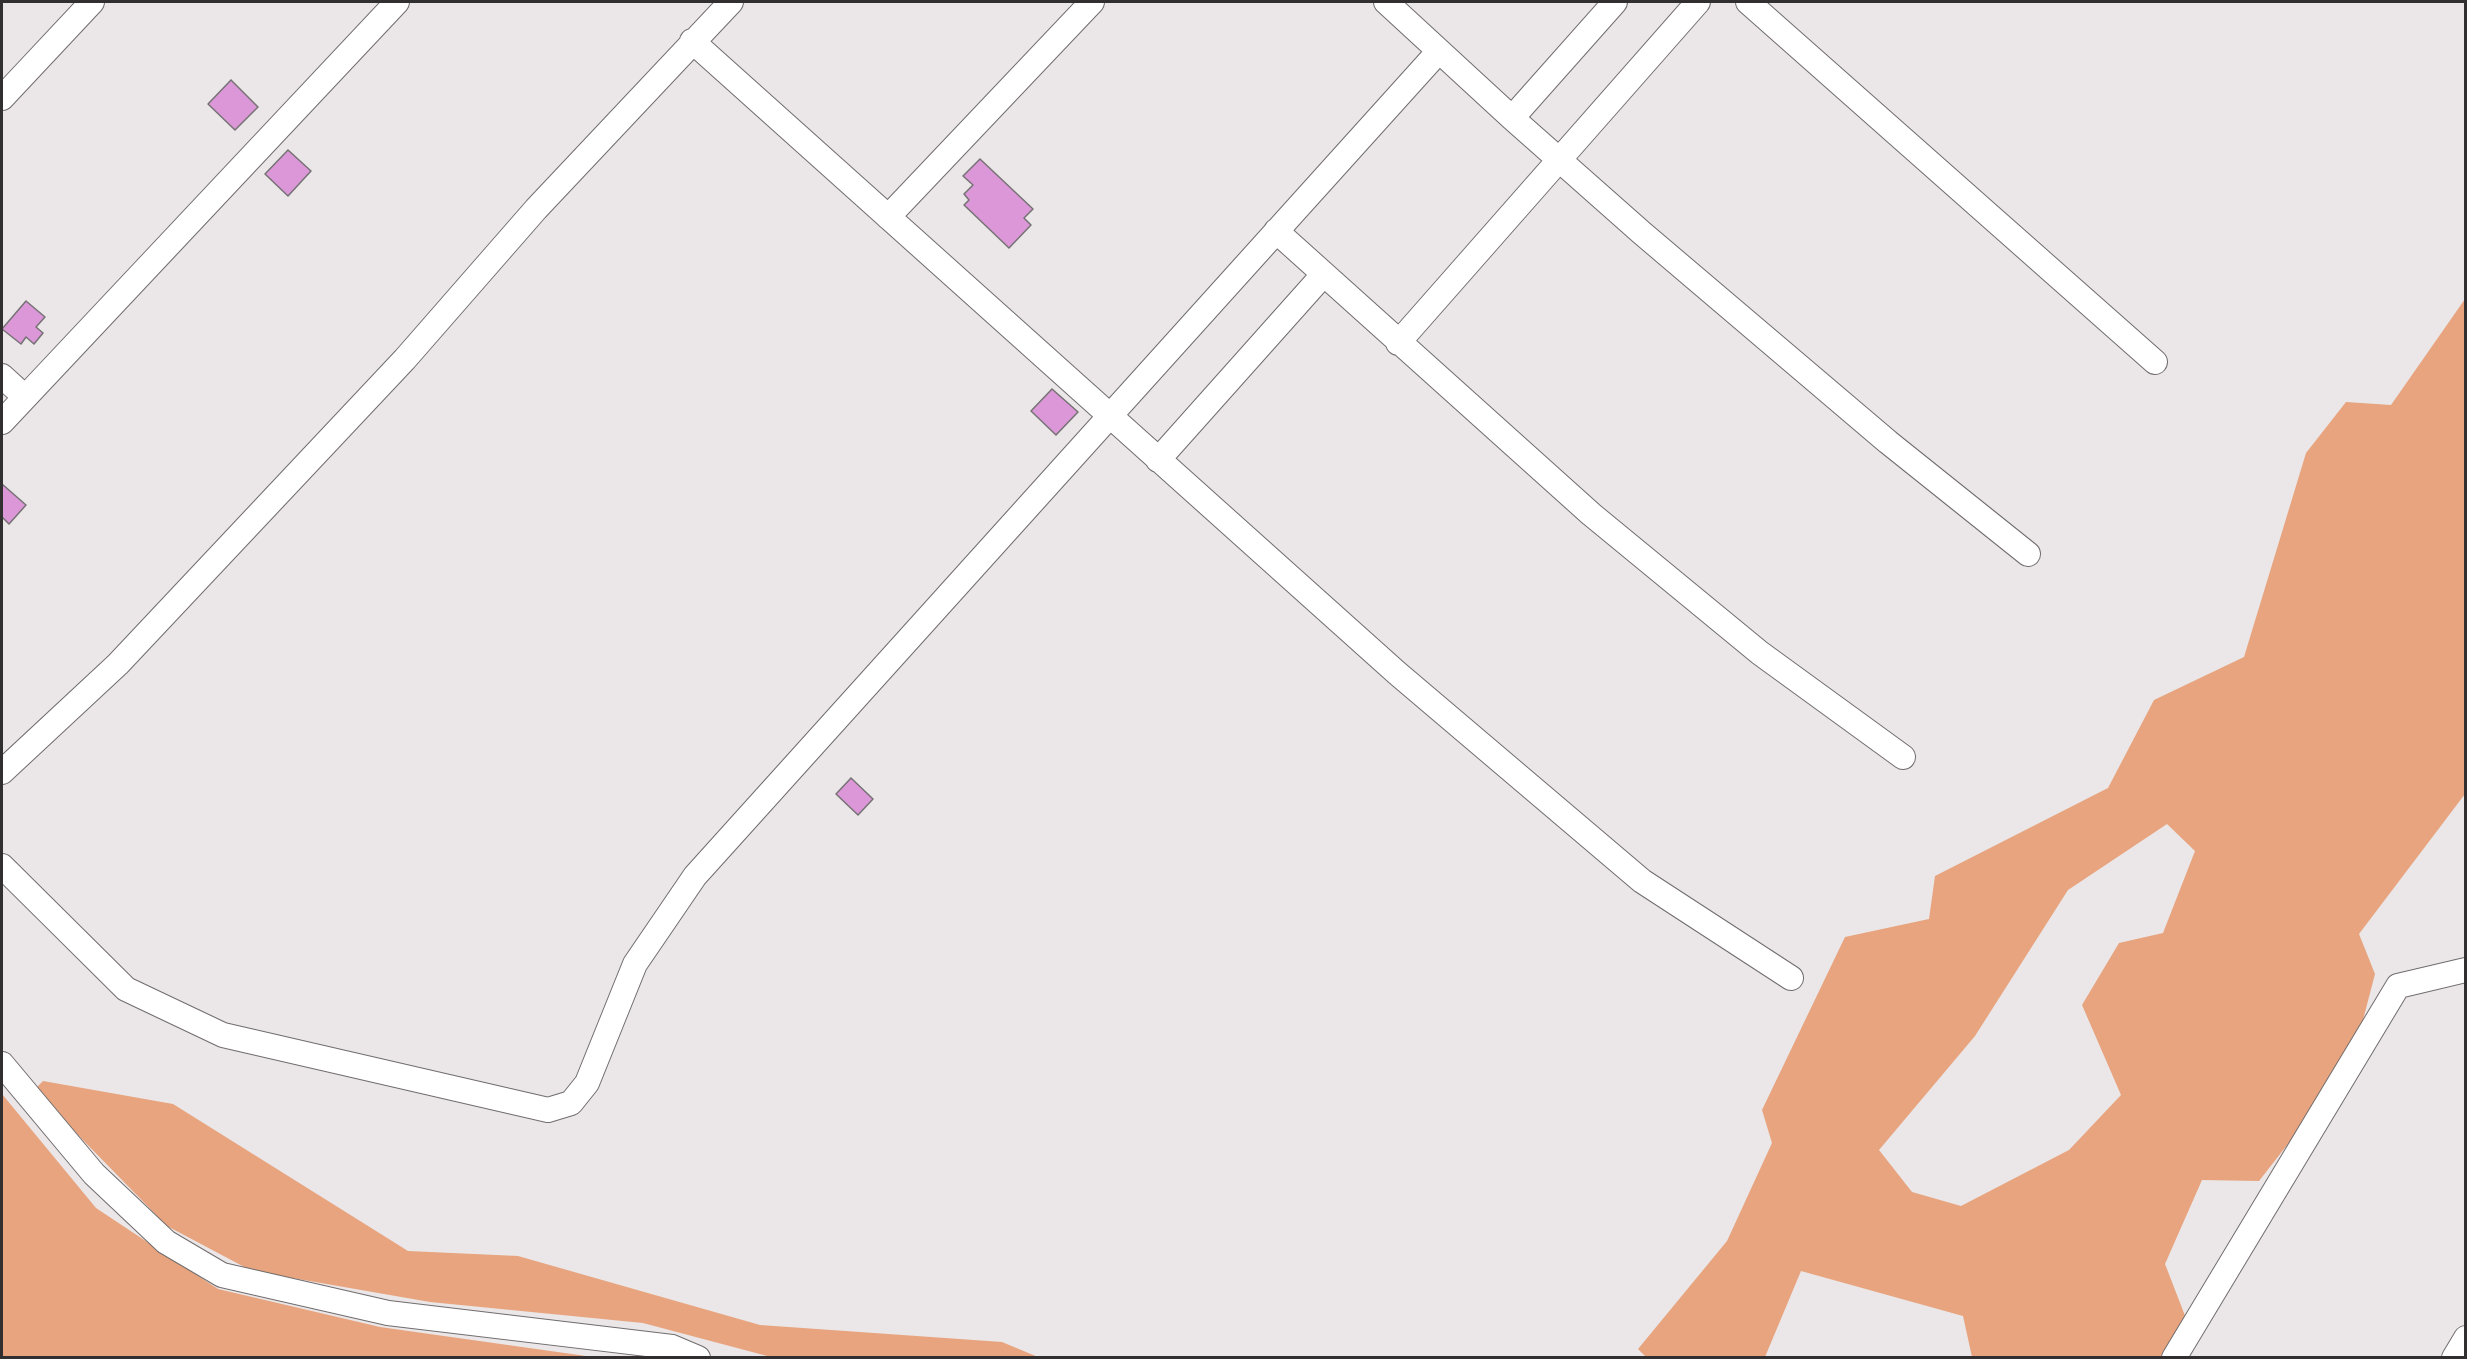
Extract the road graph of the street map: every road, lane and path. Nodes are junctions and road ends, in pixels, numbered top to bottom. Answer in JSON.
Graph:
{"nodes":[{"id":1,"x":92,"y":2,"type":"edge"},
{"id":2,"x":397,"y":2,"type":"edge"},
{"id":3,"x":731,"y":2,"type":"edge"},
{"id":4,"x":1092,"y":2,"type":"edge"},
{"id":5,"x":1386,"y":2,"type":"edge"},
{"id":6,"x":1615,"y":2,"type":"edge"},
{"id":7,"x":1698,"y":2,"type":"edge"},
{"id":8,"x":1748,"y":2,"type":"edge"},
{"id":9,"x":692,"y":41,"type":"junction"},
{"id":10,"x":1439,"y":51,"type":"junction"},
{"id":11,"x":2,"y":98,"type":"edge"},
{"id":12,"x":1512,"y":118,"type":"junction"},
{"id":13,"x":1559,"y":161,"type":"junction"},
{"id":14,"x":888,"y":217,"type":"junction"},
{"id":15,"x":1276,"y":231,"type":"junction"},
{"id":16,"x":1323,"y":275,"type":"junction"},
{"id":17,"x":1398,"y":343,"type":"junction"},
{"id":18,"x":2155,"y":362,"type":"dead end"},
{"id":19,"x":2,"y":376,"type":"edge"},
{"id":20,"x":25,"y":397,"type":"junction"},
{"id":21,"x":1110,"y":417,"type":"junction"},
{"id":22,"x":2,"y":422,"type":"edge"},
{"id":23,"x":1158,"y":460,"type":"junction"},
{"id":24,"x":2028,"y":554,"type":"dead end"},
{"id":25,"x":1903,"y":757,"type":"dead end"},
{"id":26,"x":2,"y":772,"type":"edge"},
{"id":27,"x":2,"y":867,"type":"edge"},
{"id":28,"x":2466,"y":970,"type":"edge"},
{"id":29,"x":1791,"y":978,"type":"dead end"},
{"id":30,"x":2,"y":1064,"type":"edge"},
{"id":31,"x":2466,"y":1338,"type":"edge"},
{"id":32,"x":698,"y":1358,"type":"edge"},
{"id":33,"x":2174,"y":1358,"type":"edge"},
{"id":34,"x":2454,"y":1358,"type":"edge"}],
"edges":[{"from":1,"to":11,"type":"street"},
{"from":2,"to":20,"type":"street"},
{"from":3,"to":9,"type":"street"},
{"from":4,"to":14,"type":"street"},
{"from":5,"to":10,"type":"street"},
{"from":6,"to":12,"type":"street"},
{"from":7,"to":13,"type":"street"},
{"from":8,"to":18,"type":"street"},
{"from":9,"to":14,"type":"street"},
{"from":9,"to":26,"type":"street"},
{"from":10,"to":12,"type":"street"},
{"from":10,"to":15,"type":"street"},
{"from":12,"to":13,"type":"street"},
{"from":13,"to":17,"type":"street"},
{"from":13,"to":24,"type":"street"},
{"from":14,"to":21,"type":"street"},
{"from":15,"to":16,"type":"street"},
{"from":15,"to":21,"type":"street"},
{"from":16,"to":17,"type":"street"},
{"from":16,"to":23,"type":"street"},
{"from":17,"to":25,"type":"street"},
{"from":19,"to":20,"type":"street"},
{"from":20,"to":22,"type":"street"},
{"from":21,"to":23,"type":"street"},
{"from":21,"to":27,"type":"street"},
{"from":23,"to":29,"type":"street"},
{"from":28,"to":33,"type":"street"},
{"from":30,"to":32,"type":"street"},
{"from":31,"to":34,"type":"street"}]}
